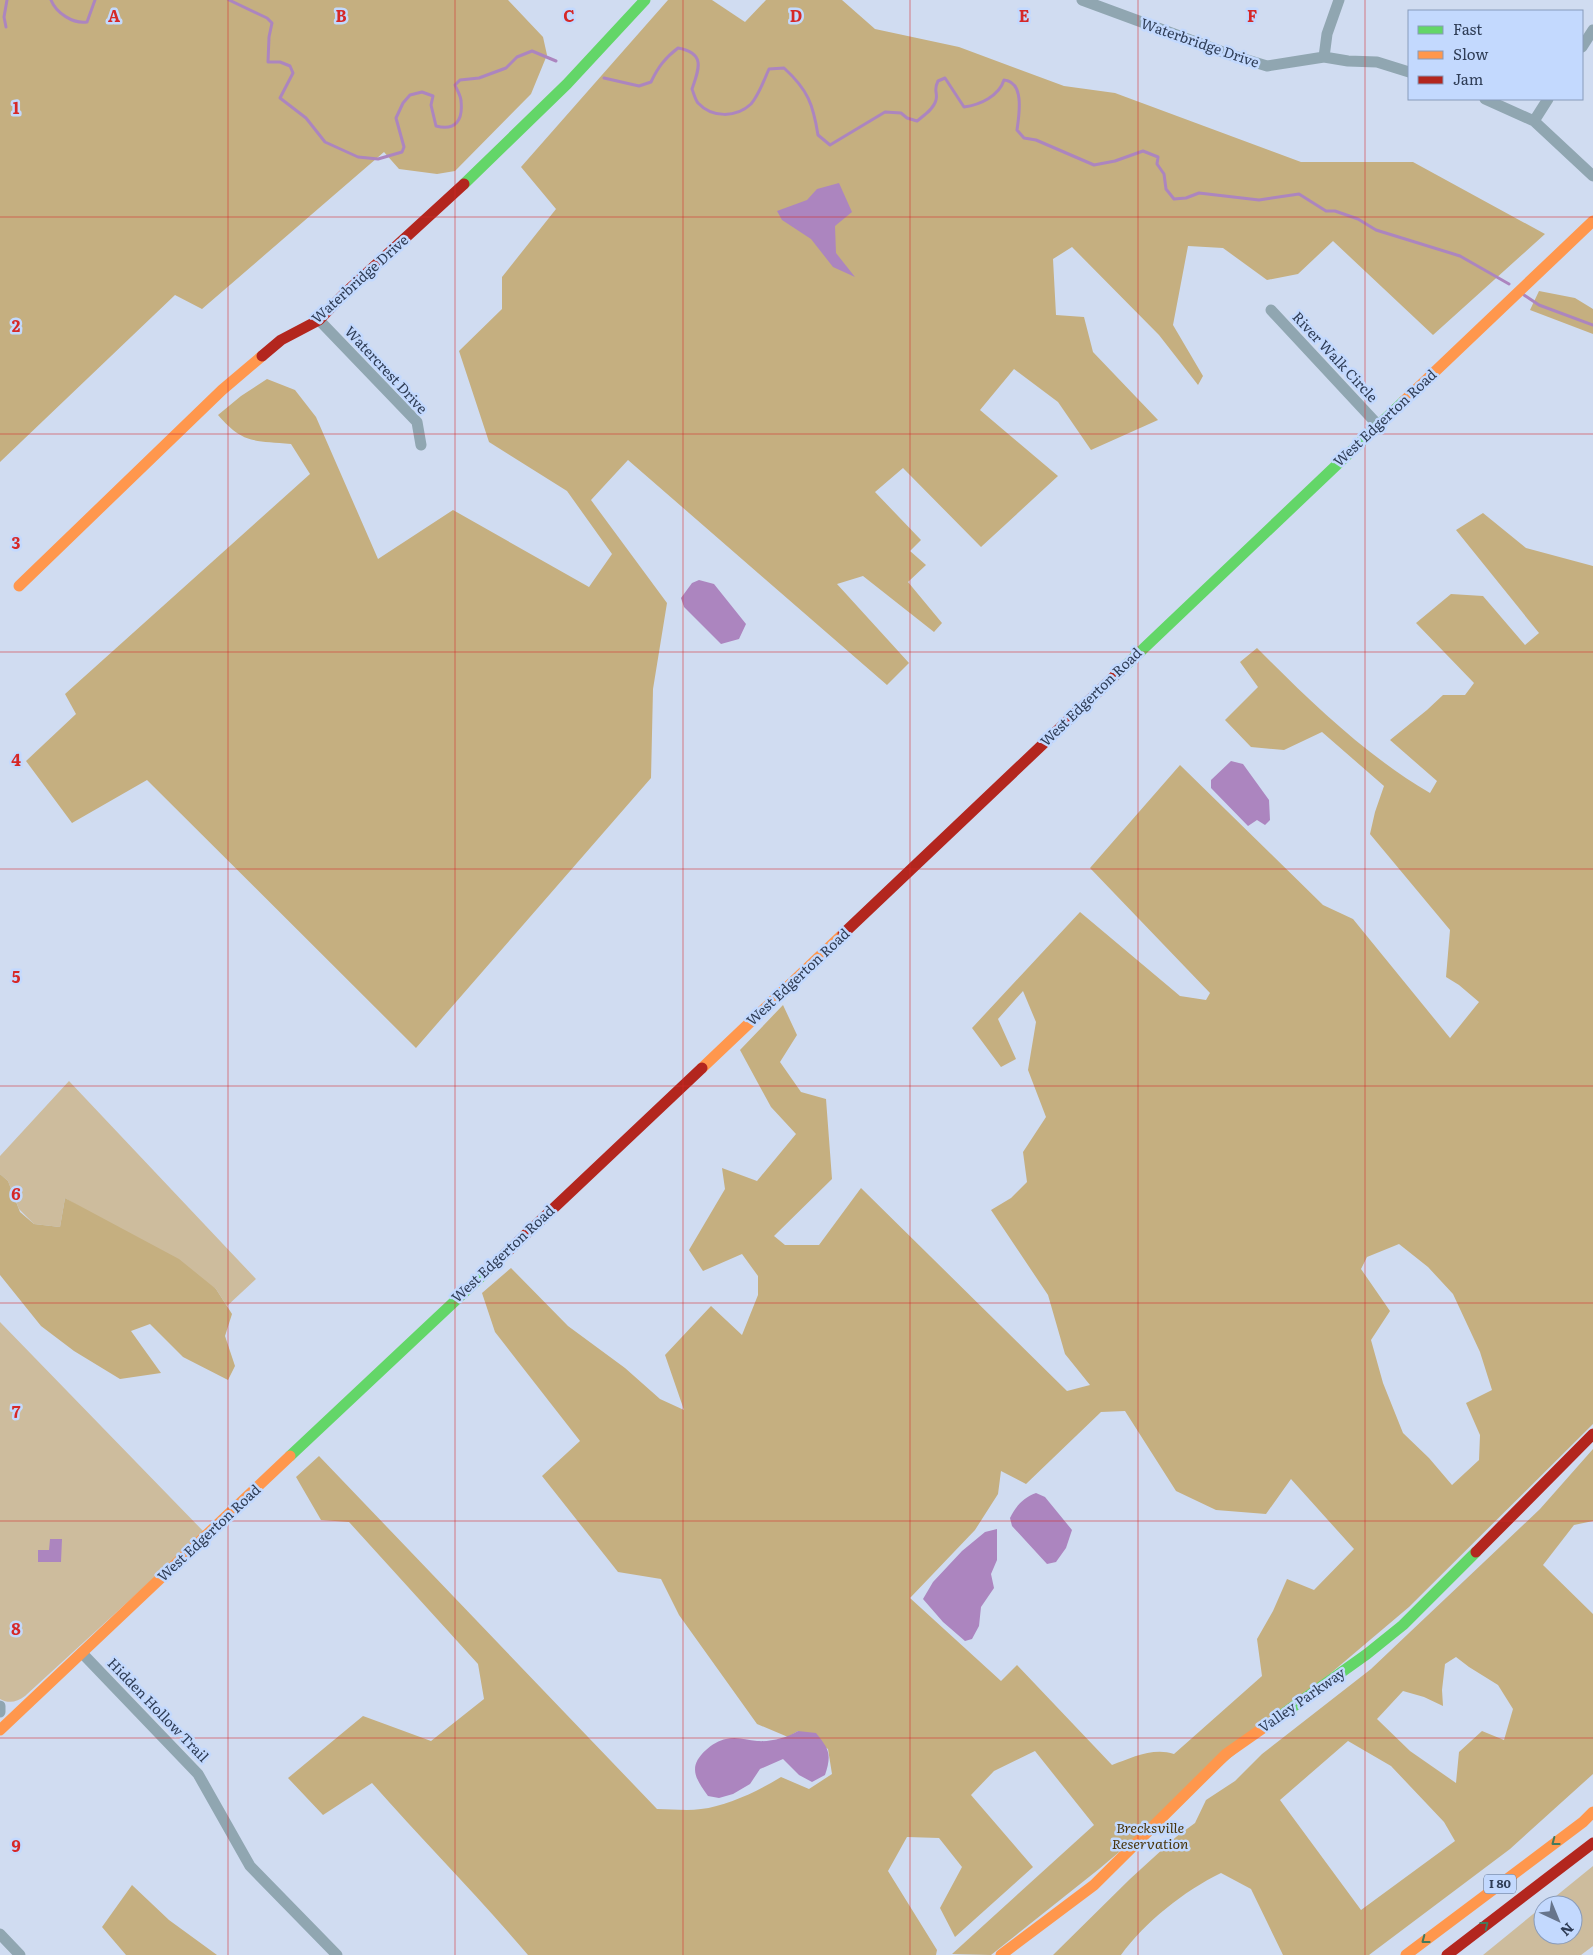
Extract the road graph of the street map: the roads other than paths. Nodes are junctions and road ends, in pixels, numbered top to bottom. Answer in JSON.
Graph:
{"nodes":[{"id":1,"x":1082,"y":0,"type":"edge"},
{"id":2,"x":1339,"y":0,"type":"edge"},
{"id":3,"x":641,"y":2,"type":"edge"},
{"id":4,"x":1593,"y":30,"type":"edge"},
{"id":5,"x":1583,"y":45,"type":"edge"},
{"id":6,"x":1324,"y":57,"type":"junction"},
{"id":7,"x":1408,"y":72,"type":"edge"},
{"id":8,"x":1487,"y":100,"type":"edge"},
{"id":9,"x":1547,"y":100,"type":"edge"},
{"id":10,"x":1534,"y":121,"type":"junction"},
{"id":11,"x":1593,"y":176,"type":"edge"},
{"id":12,"x":1593,"y":221,"type":"edge"},
{"id":13,"x":1271,"y":310,"type":"dead end"},
{"id":14,"x":319,"y":320,"type":"junction"},
{"id":15,"x":1378,"y":425,"type":"junction"},
{"id":16,"x":422,"y":444,"type":"dead end"},
{"id":17,"x":19,"y":586,"type":"dead end"},
{"id":18,"x":1593,"y":1434,"type":"edge"},
{"id":19,"x":82,"y":1653,"type":"junction"},
{"id":20,"x":0,"y":1706,"type":"edge"},
{"id":21,"x":0,"y":1712,"type":"edge"},
{"id":22,"x":2,"y":1724,"type":"edge"},
{"id":23,"x":1593,"y":1812,"type":"edge"},
{"id":24,"x":1593,"y":1843,"type":"edge"},
{"id":25,"x":0,"y":1934,"type":"edge"},
{"id":26,"x":20,"y":1955,"type":"edge"},
{"id":27,"x":337,"y":1955,"type":"edge"},
{"id":28,"x":1001,"y":1955,"type":"edge"},
{"id":29,"x":1406,"y":1955,"type":"edge"},
{"id":30,"x":1447,"y":1955,"type":"edge"}],
"edges":[{"from":1,"to":6,"type":"street","name":"Waterbridge Drive"},
{"from":2,"to":6,"type":"street"},
{"from":3,"to":14,"type":"main road","name":"Waterbridge Drive"},
{"from":4,"to":5,"type":"street"},
{"from":6,"to":7,"type":"street","name":"Waterbridge Drive"},
{"from":8,"to":10,"type":"street"},
{"from":9,"to":10,"type":"street"},
{"from":10,"to":11,"type":"street"},
{"from":12,"to":15,"type":"main road","name":"West Edgerton Road"},
{"from":13,"to":15,"type":"street","name":"River Walk Circle"},
{"from":14,"to":16,"type":"street","name":"Watercrest Drive"},
{"from":14,"to":17,"type":"main road","name":"Waterbridge Drive"},
{"from":15,"to":19,"type":"main road","name":"West Edgerton Road"},
{"from":18,"to":28,"type":"main road","name":"Valley Parkway"},
{"from":19,"to":22,"type":"main road","name":"West Edgerton Road"},
{"from":19,"to":27,"type":"street","name":"Hidden Hollow Trail"},
{"from":20,"to":21,"type":"street"},
{"from":23,"to":29,"type":"main road","number":"I 80","one_way":true},
{"from":30,"to":24,"type":"main road","number":"I 80","one_way":true},
{"from":25,"to":26,"type":"street"}]}
